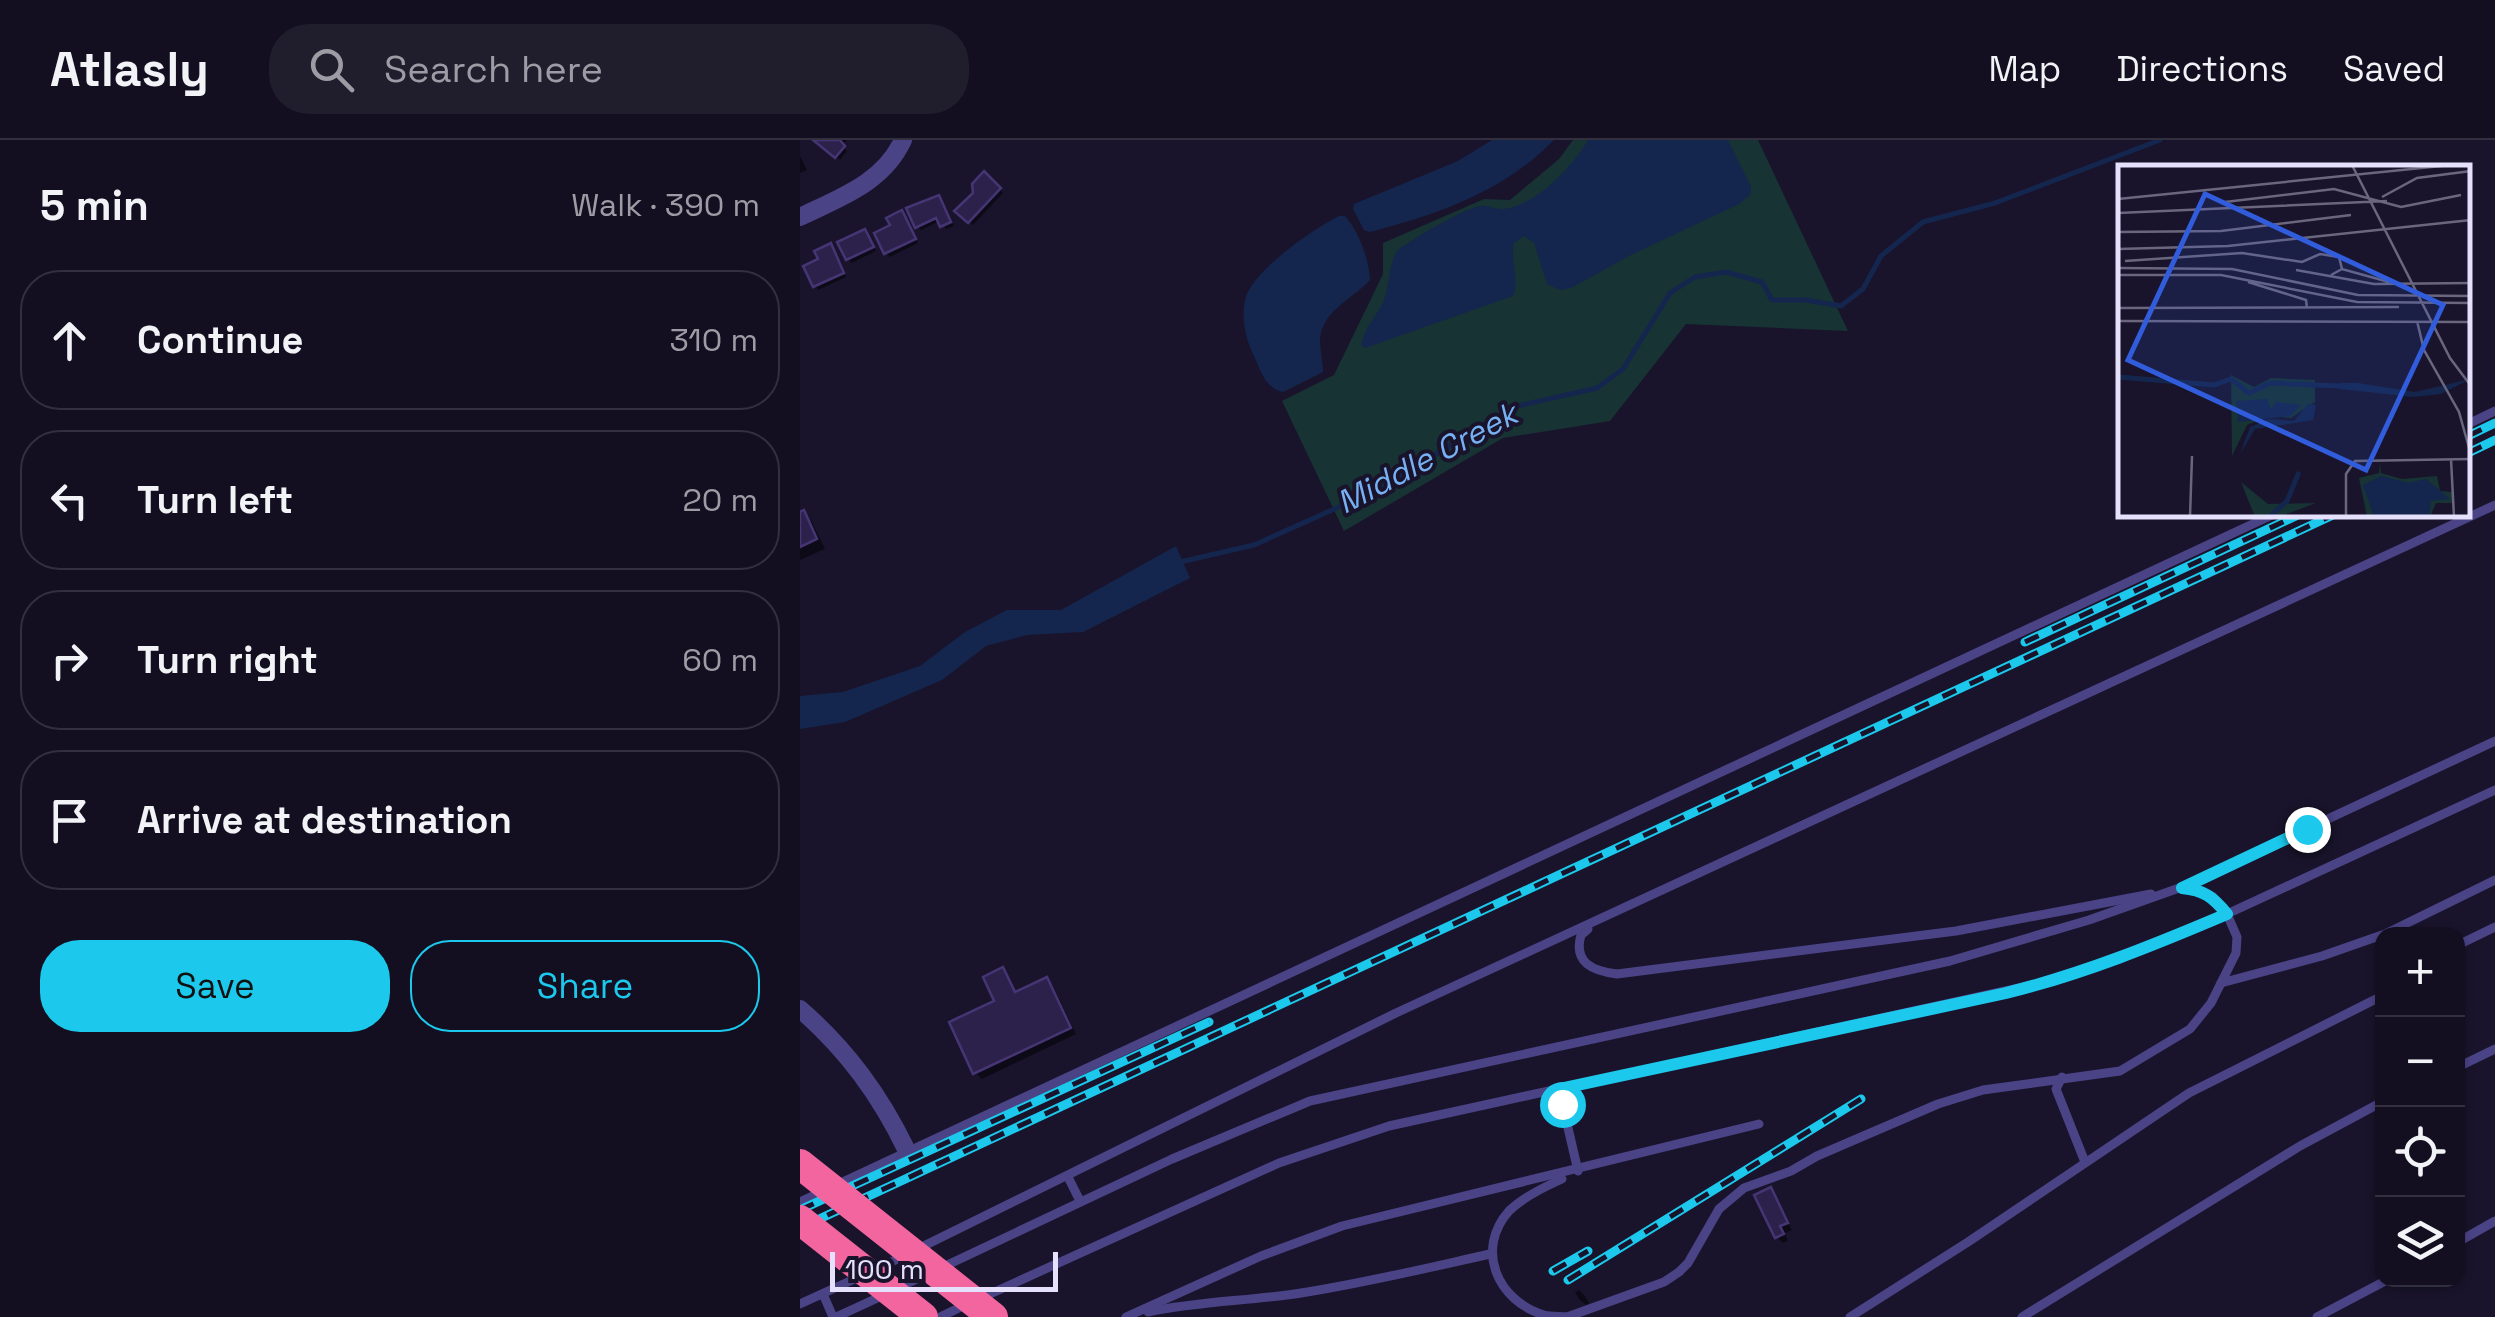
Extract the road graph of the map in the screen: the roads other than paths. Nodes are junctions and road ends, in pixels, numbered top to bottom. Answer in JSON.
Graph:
{"nodes":[{"id":1,"x":900,"y":145,"type":"edge"},
{"id":2,"x":800,"y":217,"type":"edge"},
{"id":3,"x":2495,"y":411,"type":"edge"},
{"id":4,"x":2470,"y":423,"type":"edge"},
{"id":5,"x":2495,"y":505,"type":"edge"},
{"id":6,"x":2470,"y":517,"type":"edge"},
{"id":7,"x":2266,"y":518,"type":"edge"},
{"id":8,"x":2467,"y":518,"type":"edge"},
{"id":9,"x":2495,"y":741,"type":"edge"},
{"id":10,"x":2495,"y":790,"type":"edge"},
{"id":11,"x":2495,"y":880,"type":"edge"},
{"id":12,"x":2182,"y":888,"type":"junction"},
{"id":13,"x":2227,"y":914,"type":"junction"},
{"id":14,"x":1594,"y":924,"type":"junction"},
{"id":15,"x":2400,"y":927,"type":"edge"},
{"id":16,"x":2495,"y":928,"type":"edge"},
{"id":17,"x":2375,"y":938,"type":"edge"},
{"id":18,"x":2465,"y":942,"type":"edge"},
{"id":19,"x":2221,"y":983,"type":"junction"},
{"id":20,"x":2375,"y":999,"type":"edge"},
{"id":21,"x":800,"y":1009,"type":"edge"},
{"id":22,"x":2495,"y":1049,"type":"edge"},
{"id":23,"x":2465,"y":1064,"type":"edge"},
{"id":24,"x":2062,"y":1078,"type":"junction"},
{"id":25,"x":1559,"y":1089,"type":"junction"},
{"id":26,"x":2375,"y":1106,"type":"edge"},
{"id":27,"x":1758,"y":1124,"type":"dead end"},
{"id":28,"x":907,"y":1151,"type":"junction"},
{"id":29,"x":2085,"y":1162,"type":"junction"},
{"id":30,"x":800,"y":1164,"type":"edge"},
{"id":31,"x":1578,"y":1170,"type":"junction"},
{"id":32,"x":1068,"y":1177,"type":"junction"},
{"id":33,"x":1080,"y":1201,"type":"junction"},
{"id":34,"x":800,"y":1202,"type":"edge"},
{"id":35,"x":800,"y":1220,"type":"edge"},
{"id":36,"x":2495,"y":1221,"type":"edge"},
{"id":37,"x":2465,"y":1238,"type":"edge"},
{"id":38,"x":1490,"y":1254,"type":"junction"},
{"id":39,"x":2375,"y":1286,"type":"edge"},
{"id":40,"x":823,"y":1294,"type":"junction"},
{"id":41,"x":800,"y":1304,"type":"edge"},
{"id":42,"x":835,"y":1317,"type":"edge"},
{"id":43,"x":923,"y":1317,"type":"edge"},
{"id":44,"x":940,"y":1317,"type":"edge"},
{"id":45,"x":993,"y":1317,"type":"edge"},
{"id":46,"x":1126,"y":1317,"type":"edge"},
{"id":47,"x":1567,"y":1317,"type":"edge"},
{"id":48,"x":1850,"y":1317,"type":"edge"},
{"id":49,"x":2022,"y":1317,"type":"edge"},
{"id":50,"x":2317,"y":1317,"type":"edge"}],
"edges":[{"from":1,"to":2,"type":"street"},
{"from":3,"to":4,"type":"lane"},
{"from":5,"to":6,"type":"lane"},
{"from":7,"to":28,"type":"lane"},
{"from":8,"to":14,"type":"lane"},
{"from":9,"to":12,"type":"lane"},
{"from":10,"to":13,"type":"lane"},
{"from":11,"to":15,"type":"lane"},
{"from":12,"to":13,"type":"lane"},
{"from":12,"to":14,"type":"lane"},
{"from":12,"to":33,"type":"lane"},
{"from":13,"to":19,"type":"lane"},
{"from":13,"to":25,"type":"lane"},
{"from":14,"to":32,"type":"lane"},
{"from":16,"to":18,"type":"lane"},
{"from":17,"to":19,"type":"lane"},
{"from":19,"to":24,"type":"lane"},
{"from":20,"to":29,"type":"lane"},
{"from":21,"to":28,"type":"street"},
{"from":22,"to":23,"type":"lane"},
{"from":24,"to":29,"type":"lane"},
{"from":24,"to":47,"type":"lane"},
{"from":25,"to":31,"type":"lane"},
{"from":25,"to":44,"type":"lane"},
{"from":26,"to":49,"type":"lane"},
{"from":27,"to":31,"type":"lane"},
{"from":28,"to":34,"type":"lane"},
{"from":29,"to":48,"type":"lane"},
{"from":30,"to":45,"type":"highway","bridge":true},
{"from":31,"to":38,"type":"lane"},
{"from":31,"to":46,"type":"lane"},
{"from":32,"to":33,"type":"lane"},
{"from":32,"to":40,"type":"lane"},
{"from":33,"to":42,"type":"lane"},
{"from":35,"to":43,"type":"highway","bridge":true},
{"from":36,"to":37,"type":"lane"},
{"from":38,"to":46,"type":"lane"},
{"from":38,"to":47,"type":"lane"},
{"from":39,"to":50,"type":"lane"},
{"from":40,"to":41,"type":"lane"},
{"from":40,"to":42,"type":"lane"}]}
